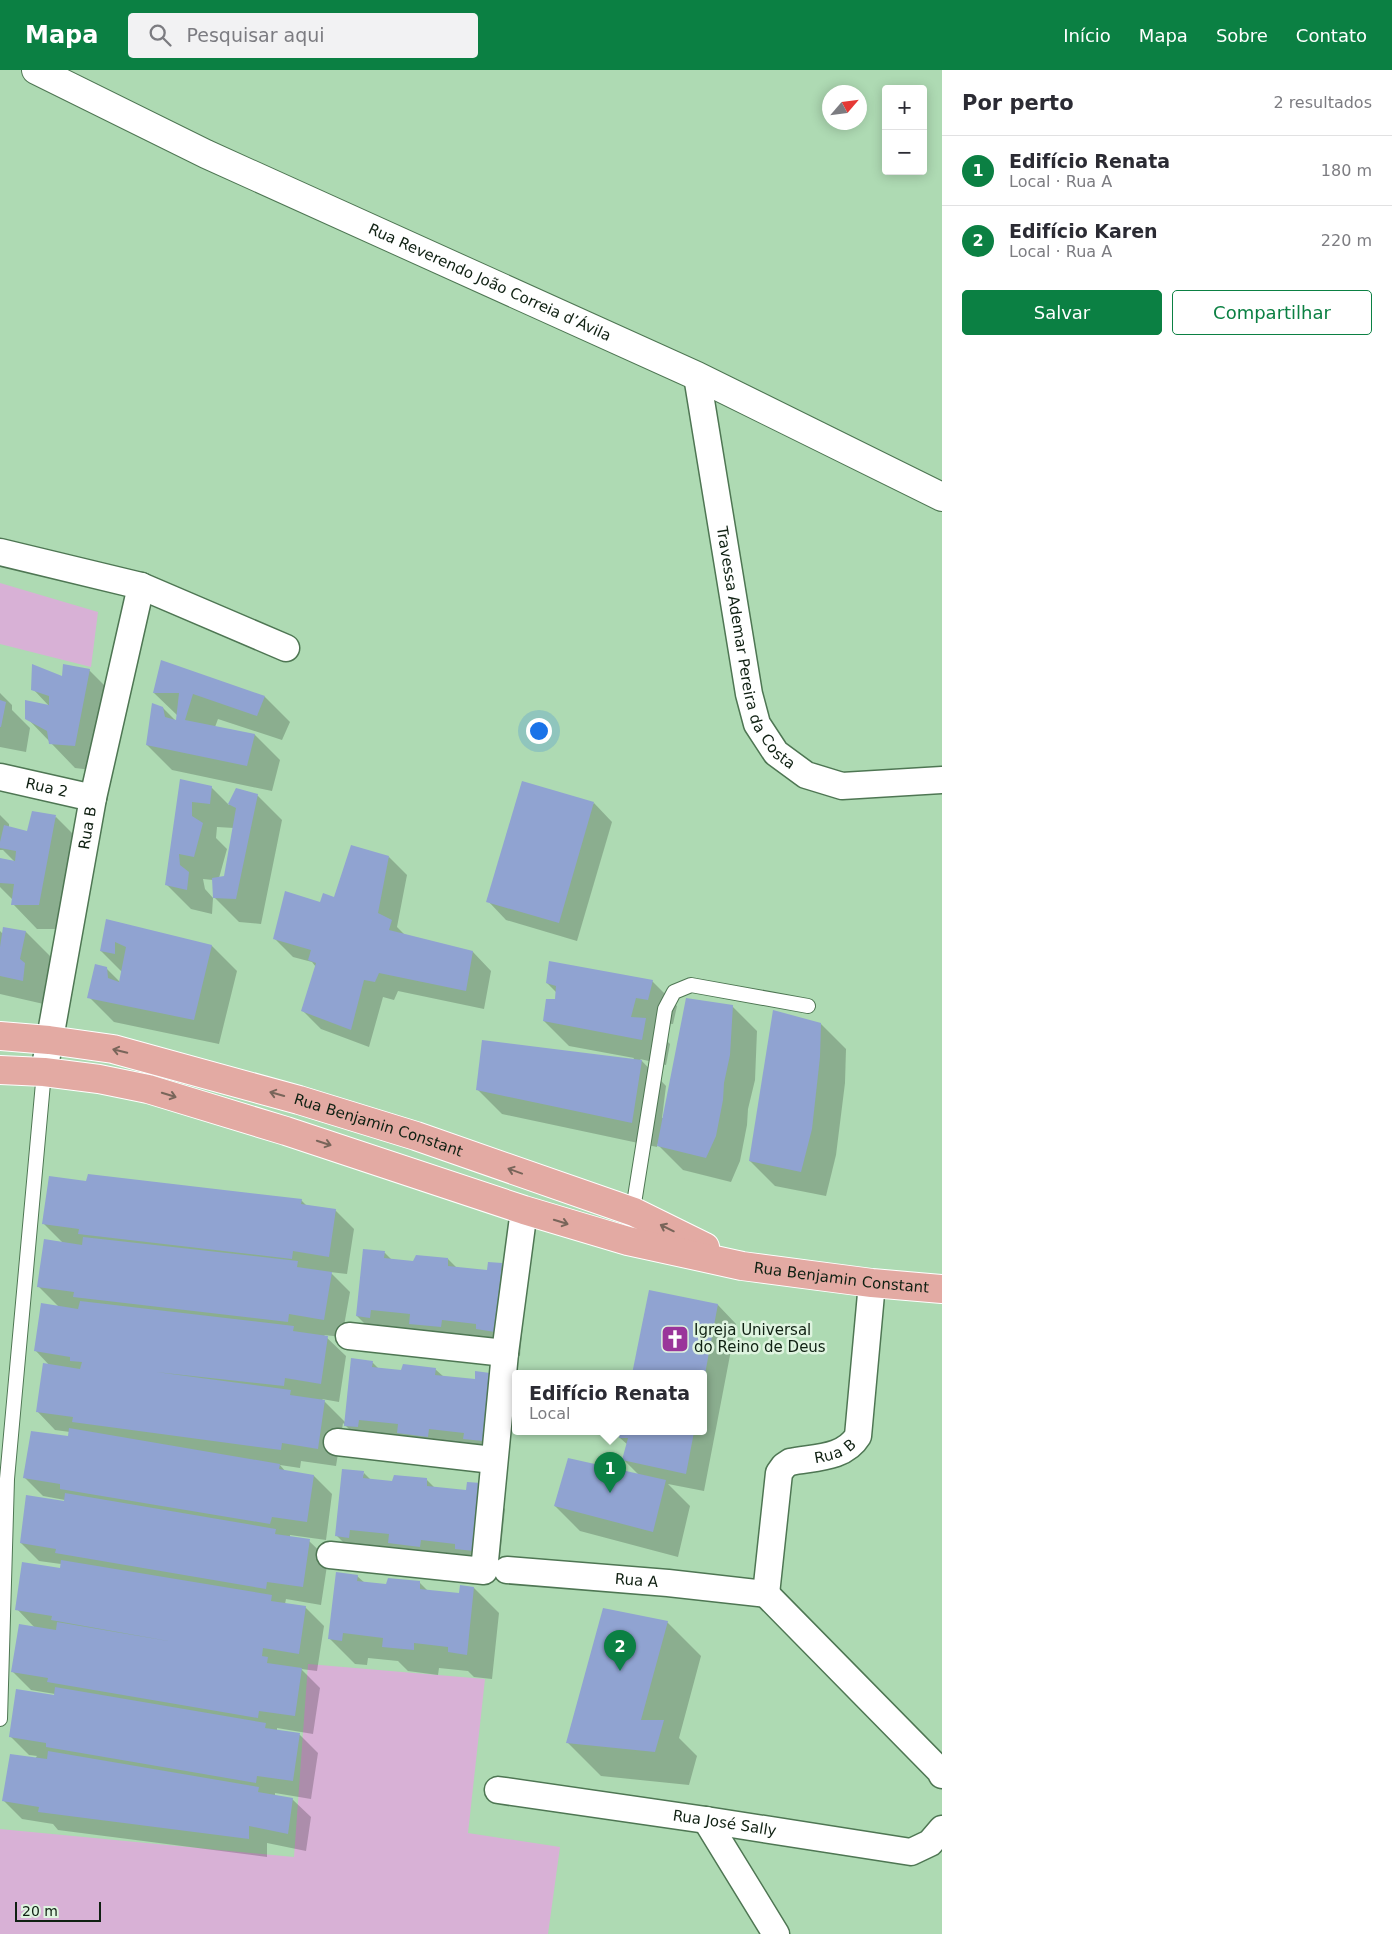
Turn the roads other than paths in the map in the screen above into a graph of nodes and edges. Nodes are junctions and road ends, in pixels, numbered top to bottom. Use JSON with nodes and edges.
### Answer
{"nodes":[{"id":1,"x":36,"y":70,"type":"edge"},
{"id":2,"x":697,"y":376,"type":"junction"},
{"id":3,"x":941,"y":493,"type":"edge"},
{"id":4,"x":0,"y":552,"type":"edge"},
{"id":5,"x":141,"y":586,"type":"junction"},
{"id":6,"x":286,"y":648,"type":"dead end"},
{"id":7,"x":0,"y":777,"type":"edge"},
{"id":8,"x":942,"y":780,"type":"edge"},
{"id":9,"x":93,"y":798,"type":"junction"},
{"id":10,"x":808,"y":1006,"type":"dead end"},
{"id":11,"x":0,"y":1036,"type":"edge"},
{"id":12,"x":49,"y":1040,"type":"junction"},
{"id":13,"x":0,"y":1070,"type":"edge"},
{"id":14,"x":44,"y":1072,"type":"junction"},
{"id":15,"x":524,"y":1210,"type":"junction"},
{"id":16,"x":634,"y":1212,"type":"junction"},
{"id":17,"x":628,"y":1241,"type":"junction"},
{"id":18,"x":742,"y":1266,"type":"junction"},
{"id":19,"x":872,"y":1283,"type":"junction"},
{"id":20,"x":942,"y":1289,"type":"edge"},
{"id":21,"x":349,"y":1336,"type":"dead end"},
{"id":22,"x":505,"y":1353,"type":"junction"},
{"id":23,"x":337,"y":1442,"type":"dead end"},
{"id":24,"x":493,"y":1460,"type":"junction"},
{"id":25,"x":330,"y":1555,"type":"dead end"},
{"id":26,"x":507,"y":1570,"type":"dead end"},
{"id":27,"x":766,"y":1594,"type":"junction"},
{"id":28,"x":0,"y":1719,"type":"edge"},
{"id":29,"x":942,"y":1775,"type":"edge"},
{"id":30,"x":498,"y":1790,"type":"dead end"},
{"id":31,"x":706,"y":1820,"type":"junction"},
{"id":32,"x":942,"y":1829,"type":"edge"},
{"id":33,"x":776,"y":1934,"type":"edge"}],
"edges":[{"from":1,"to":2,"type":"street","name":"Rua Reverendo João Correia d’Ávila"},
{"from":2,"to":3,"type":"street","name":"Rua Reverendo João Correia d’Ávila"},
{"from":2,"to":8,"type":"street","name":"Travessa Ademar Pereira da Costa"},
{"from":4,"to":5,"type":"street"},
{"from":5,"to":6,"type":"street"},
{"from":5,"to":9,"type":"street","name":"Rua B"},
{"from":7,"to":9,"type":"street","name":"Rua 2"},
{"from":9,"to":12,"type":"street","name":"Rua B"},
{"from":10,"to":16,"type":"lane"},
{"from":11,"to":12,"type":"main road","name":"Rua Benjamin Constant"},
{"from":12,"to":14,"type":"street","name":"Rua B"},
{"from":16,"to":12,"type":"main road","name":"Rua Benjamin Constant","one_way":true},
{"from":13,"to":14,"type":"main road","name":"Rua Benjamin Constant"},
{"from":14,"to":15,"type":"main road","name":"Rua Benjamin Constant","one_way":true},
{"from":14,"to":28,"type":"lane"},
{"from":15,"to":17,"type":"main road","name":"Rua Benjamin Constant","one_way":true},
{"from":15,"to":22,"type":"street"},
{"from":16,"to":17,"type":"lane"},
{"from":18,"to":16,"type":"main road","name":"Rua Benjamin Constant","one_way":true},
{"from":17,"to":18,"type":"main road","name":"Rua Benjamin Constant"},
{"from":18,"to":19,"type":"main road","name":"Rua Benjamin Constant"},
{"from":19,"to":20,"type":"main road","name":"Rua Benjamin Constant"},
{"from":19,"to":27,"type":"street","name":"Rua B"},
{"from":21,"to":22,"type":"street"},
{"from":22,"to":24,"type":"street"},
{"from":23,"to":24,"type":"street"},
{"from":24,"to":25,"type":"street"},
{"from":26,"to":27,"type":"street","name":"Rua A"},
{"from":27,"to":29,"type":"street"},
{"from":30,"to":31,"type":"street","name":"Rua José Sally"},
{"from":31,"to":32,"type":"street","name":"Rua José Sally"},
{"from":31,"to":33,"type":"street"}]}
